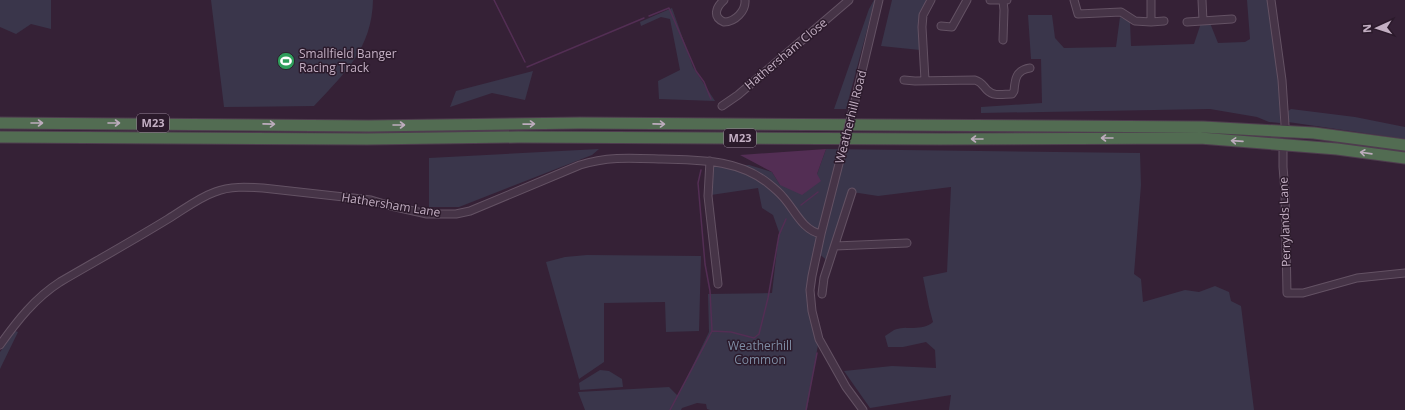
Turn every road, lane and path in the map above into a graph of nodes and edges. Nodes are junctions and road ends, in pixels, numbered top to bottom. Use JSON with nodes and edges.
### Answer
{"nodes":[{"id":1,"x":724,"y":0,"type":"edge"},
{"id":2,"x":745,"y":0,"type":"edge"},
{"id":3,"x":849,"y":0,"type":"edge"},
{"id":4,"x":879,"y":0,"type":"edge"},
{"id":5,"x":931,"y":0,"type":"edge"},
{"id":6,"x":967,"y":0,"type":"edge"},
{"id":7,"x":990,"y":0,"type":"edge"},
{"id":8,"x":1005,"y":0,"type":"edge"},
{"id":9,"x":1074,"y":0,"type":"edge"},
{"id":10,"x":1151,"y":0,"type":"edge"},
{"id":11,"x":1202,"y":0,"type":"edge"},
{"id":12,"x":1271,"y":0,"type":"edge"},
{"id":13,"x":1232,"y":19,"type":"dead end"},
{"id":14,"x":1164,"y":21,"type":"dead end"},
{"id":15,"x":1203,"y":21,"type":"junction"},
{"id":16,"x":1151,"y":22,"type":"junction"},
{"id":17,"x":1187,"y":22,"type":"dead end"},
{"id":18,"x":940,"y":26,"type":"dead end"},
{"id":19,"x":1003,"y":40,"type":"dead end"},
{"id":20,"x":1030,"y":68,"type":"dead end"},
{"id":21,"x":904,"y":80,"type":"dead end"},
{"id":22,"x":925,"y":80,"type":"junction"},
{"id":23,"x":722,"y":106,"type":"dead end"},
{"id":24,"x":0,"y":123,"type":"edge"},
{"id":25,"x":1285,"y":125,"type":"dead end"},
{"id":26,"x":0,"y":137,"type":"edge"},
{"id":27,"x":1405,"y":145,"type":"edge"},
{"id":28,"x":1283,"y":151,"type":"dead end"},
{"id":29,"x":1405,"y":158,"type":"edge"},
{"id":30,"x":710,"y":161,"type":"junction"},
{"id":31,"x":852,"y":192,"type":"dead end"},
{"id":32,"x":821,"y":234,"type":"junction"},
{"id":33,"x":907,"y":242,"type":"dead end"},
{"id":34,"x":835,"y":246,"type":"junction"},
{"id":35,"x":1404,"y":274,"type":"edge"},
{"id":36,"x":812,"y":276,"type":"junction"},
{"id":37,"x":824,"y":278,"type":"junction"},
{"id":38,"x":718,"y":284,"type":"dead end"},
{"id":39,"x":822,"y":294,"type":"dead end"},
{"id":40,"x":0,"y":345,"type":"edge"},
{"id":41,"x":863,"y":410,"type":"edge"}],
"edges":[{"from":1,"to":2,"type":"street"},
{"from":3,"to":23,"type":"street","name":"Hathersham Close"},
{"from":4,"to":32,"type":"street","name":"Weatherhill Road","bridge":true},
{"from":5,"to":22,"type":"street"},
{"from":6,"to":18,"type":"street"},
{"from":7,"to":8,"type":"street"},
{"from":8,"to":19,"type":"street"},
{"from":9,"to":16,"type":"street"},
{"from":10,"to":16,"type":"street"},
{"from":11,"to":15,"type":"street"},
{"from":12,"to":25,"type":"street"},
{"from":13,"to":15,"type":"street"},
{"from":14,"to":16,"type":"street"},
{"from":15,"to":17,"type":"street"},
{"from":20,"to":22,"type":"street"},
{"from":21,"to":22,"type":"street"},
{"from":24,"to":27,"type":"highway","number":"M23","one_way":true},
{"from":29,"to":26,"type":"highway","number":"M23","one_way":true},
{"from":28,"to":35,"type":"street","name":"Perrylands Lane"},
{"from":30,"to":32,"type":"street","name":"Hathersham Lane"},
{"from":30,"to":38,"type":"street"},
{"from":30,"to":40,"type":"street","name":"Hathersham Lane"},
{"from":31,"to":34,"type":"street"},
{"from":32,"to":36,"type":"street","name":"Weatherhill Road"},
{"from":33,"to":34,"type":"street"},
{"from":34,"to":37,"type":"street"},
{"from":36,"to":37,"type":"street"},
{"from":36,"to":41,"type":"street","name":"Weatherhill Road"},
{"from":37,"to":39,"type":"street"}]}
